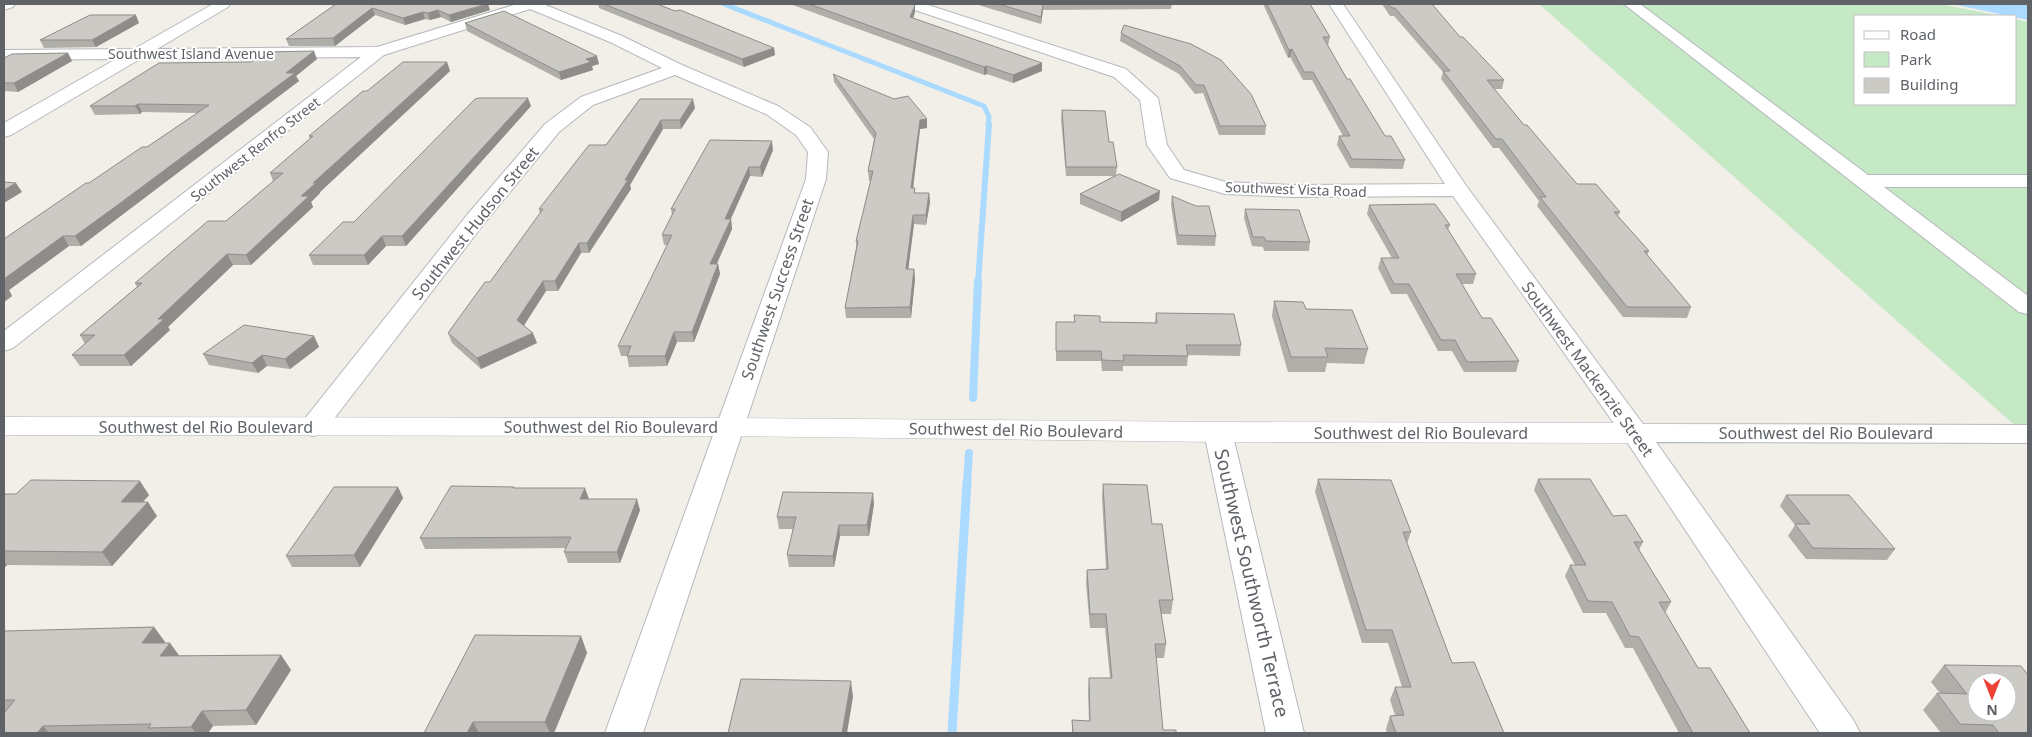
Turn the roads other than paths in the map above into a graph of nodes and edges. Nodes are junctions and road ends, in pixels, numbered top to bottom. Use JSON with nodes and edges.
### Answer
{"nodes":[{"id":1,"x":8,"y":4,"type":"edge"},
{"id":2,"x":223,"y":4,"type":"edge"},
{"id":3,"x":531,"y":4,"type":"edge"},
{"id":4,"x":911,"y":4,"type":"edge"},
{"id":5,"x":1336,"y":4,"type":"edge"},
{"id":6,"x":1631,"y":4,"type":"edge"},
{"id":7,"x":4,"y":6,"type":"edge"},
{"id":8,"x":378,"y":52,"type":"junction"},
{"id":9,"x":136,"y":54,"type":"junction"},
{"id":10,"x":4,"y":55,"type":"edge"},
{"id":11,"x":676,"y":69,"type":"junction"},
{"id":12,"x":4,"y":131,"type":"edge"},
{"id":13,"x":1864,"y":181,"type":"junction"},
{"id":14,"x":2028,"y":181,"type":"edge"},
{"id":15,"x":1459,"y":190,"type":"junction"},
{"id":16,"x":2028,"y":307,"type":"edge"},
{"id":17,"x":4,"y":343,"type":"edge"},
{"id":18,"x":4,"y":426,"type":"edge"},
{"id":19,"x":313,"y":427,"type":"junction"},
{"id":20,"x":729,"y":427,"type":"junction"},
{"id":21,"x":1218,"y":432,"type":"junction"},
{"id":22,"x":1635,"y":433,"type":"junction"},
{"id":23,"x":2028,"y":434,"type":"edge"},
{"id":24,"x":624,"y":733,"type":"edge"},
{"id":25,"x":1285,"y":733,"type":"edge"},
{"id":26,"x":1841,"y":733,"type":"edge"}],
"edges":[{"from":1,"to":7,"type":"street"},
{"from":2,"to":9,"type":"street"},
{"from":3,"to":8,"type":"street","name":"Southwest Renfro Street"},
{"from":3,"to":11,"type":"street","name":"Southwest Success Street"},
{"from":4,"to":15,"type":"street","name":"Southwest Vista Road"},
{"from":5,"to":15,"type":"street","name":"Southwest Mackenzie Street"},
{"from":6,"to":13,"type":"street"},
{"from":8,"to":9,"type":"street","name":"Southwest Island Avenue"},
{"from":8,"to":17,"type":"street","name":"Southwest Renfro Street"},
{"from":9,"to":10,"type":"street","name":"Southwest Island Avenue"},
{"from":9,"to":12,"type":"street"},
{"from":11,"to":19,"type":"street","name":"Southwest Hudson Street"},
{"from":11,"to":20,"type":"street","name":"Southwest Success Street"},
{"from":13,"to":14,"type":"street"},
{"from":13,"to":16,"type":"street"},
{"from":15,"to":22,"type":"street","name":"Southwest Mackenzie Street"},
{"from":18,"to":19,"type":"street","name":"Southwest del Rio Boulevard"},
{"from":19,"to":20,"type":"street","name":"Southwest del Rio Boulevard"},
{"from":20,"to":21,"type":"street","name":"Southwest del Rio Boulevard"},
{"from":20,"to":24,"type":"street","name":"Southwest Success Street"},
{"from":21,"to":22,"type":"street","name":"Southwest del Rio Boulevard"},
{"from":21,"to":25,"type":"street","name":"Southwest Southworth Terrace"},
{"from":22,"to":23,"type":"street","name":"Southwest del Rio Boulevard"},
{"from":22,"to":26,"type":"street","name":"Southwest Mackenzie Street"}]}
